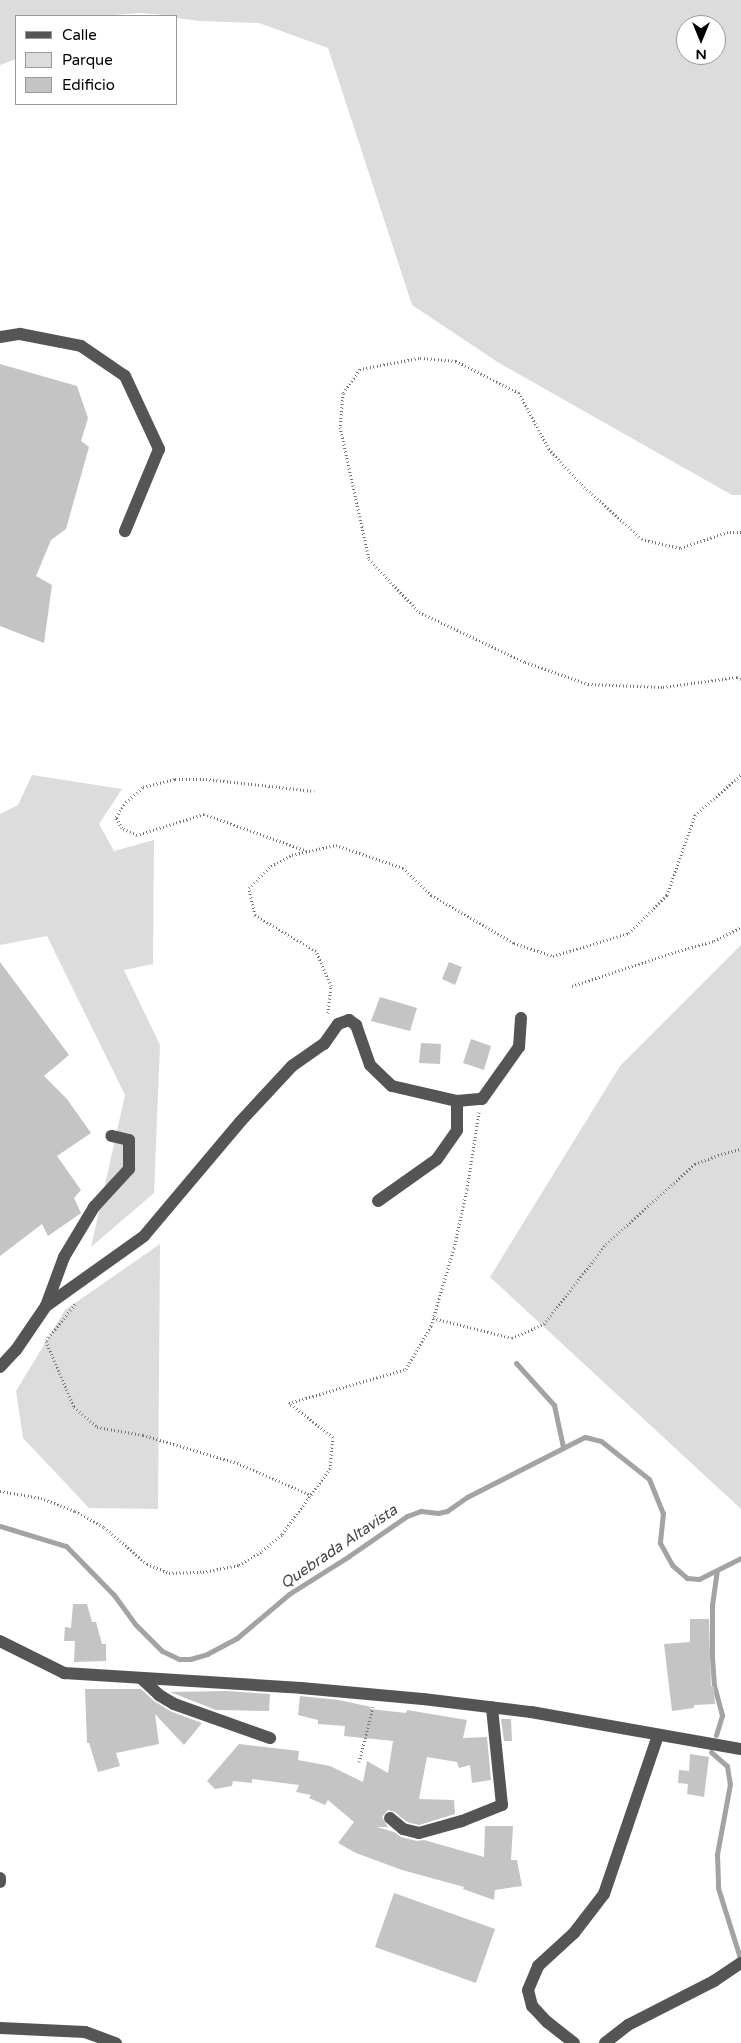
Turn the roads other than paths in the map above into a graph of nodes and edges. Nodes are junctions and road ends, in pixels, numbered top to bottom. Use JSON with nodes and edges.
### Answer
{"nodes":[{"id":1,"x":0,"y":337,"type":"edge"},
{"id":2,"x":125,"y":531,"type":"dead end"},
{"id":3,"x":521,"y":1018,"type":"dead end"},
{"id":4,"x":457,"y":1101,"type":"junction"},
{"id":5,"x":111,"y":1136,"type":"dead end"},
{"id":6,"x":378,"y":1201,"type":"dead end"},
{"id":7,"x":46,"y":1306,"type":"junction"},
{"id":8,"x":0,"y":1367,"type":"edge"},
{"id":9,"x":0,"y":1641,"type":"edge"},
{"id":10,"x":141,"y":1678,"type":"junction"},
{"id":11,"x":492,"y":1708,"type":"junction"},
{"id":12,"x":658,"y":1736,"type":"junction"},
{"id":13,"x":270,"y":1738,"type":"dead end"},
{"id":14,"x":741,"y":1749,"type":"edge"},
{"id":15,"x":390,"y":1818,"type":"dead end"},
{"id":16,"x":0,"y":1878,"type":"edge"},
{"id":17,"x":0,"y":1882,"type":"edge"},
{"id":18,"x":741,"y":1963,"type":"edge"},
{"id":19,"x":0,"y":2028,"type":"edge"},
{"id":20,"x":116,"y":2043,"type":"edge"},
{"id":21,"x":574,"y":2043,"type":"edge"},
{"id":22,"x":604,"y":2043,"type":"edge"}],
"edges":[{"from":1,"to":2,"type":"street"},
{"from":3,"to":4,"type":"street"},
{"from":4,"to":6,"type":"street"},
{"from":4,"to":7,"type":"street"},
{"from":5,"to":7,"type":"street"},
{"from":7,"to":8,"type":"street"},
{"from":9,"to":10,"type":"street"},
{"from":10,"to":11,"type":"street"},
{"from":10,"to":13,"type":"street"},
{"from":11,"to":12,"type":"street"},
{"from":11,"to":15,"type":"street"},
{"from":12,"to":14,"type":"street"},
{"from":12,"to":21,"type":"street"},
{"from":16,"to":17,"type":"street"},
{"from":18,"to":22,"type":"street"},
{"from":19,"to":20,"type":"street"}]}
